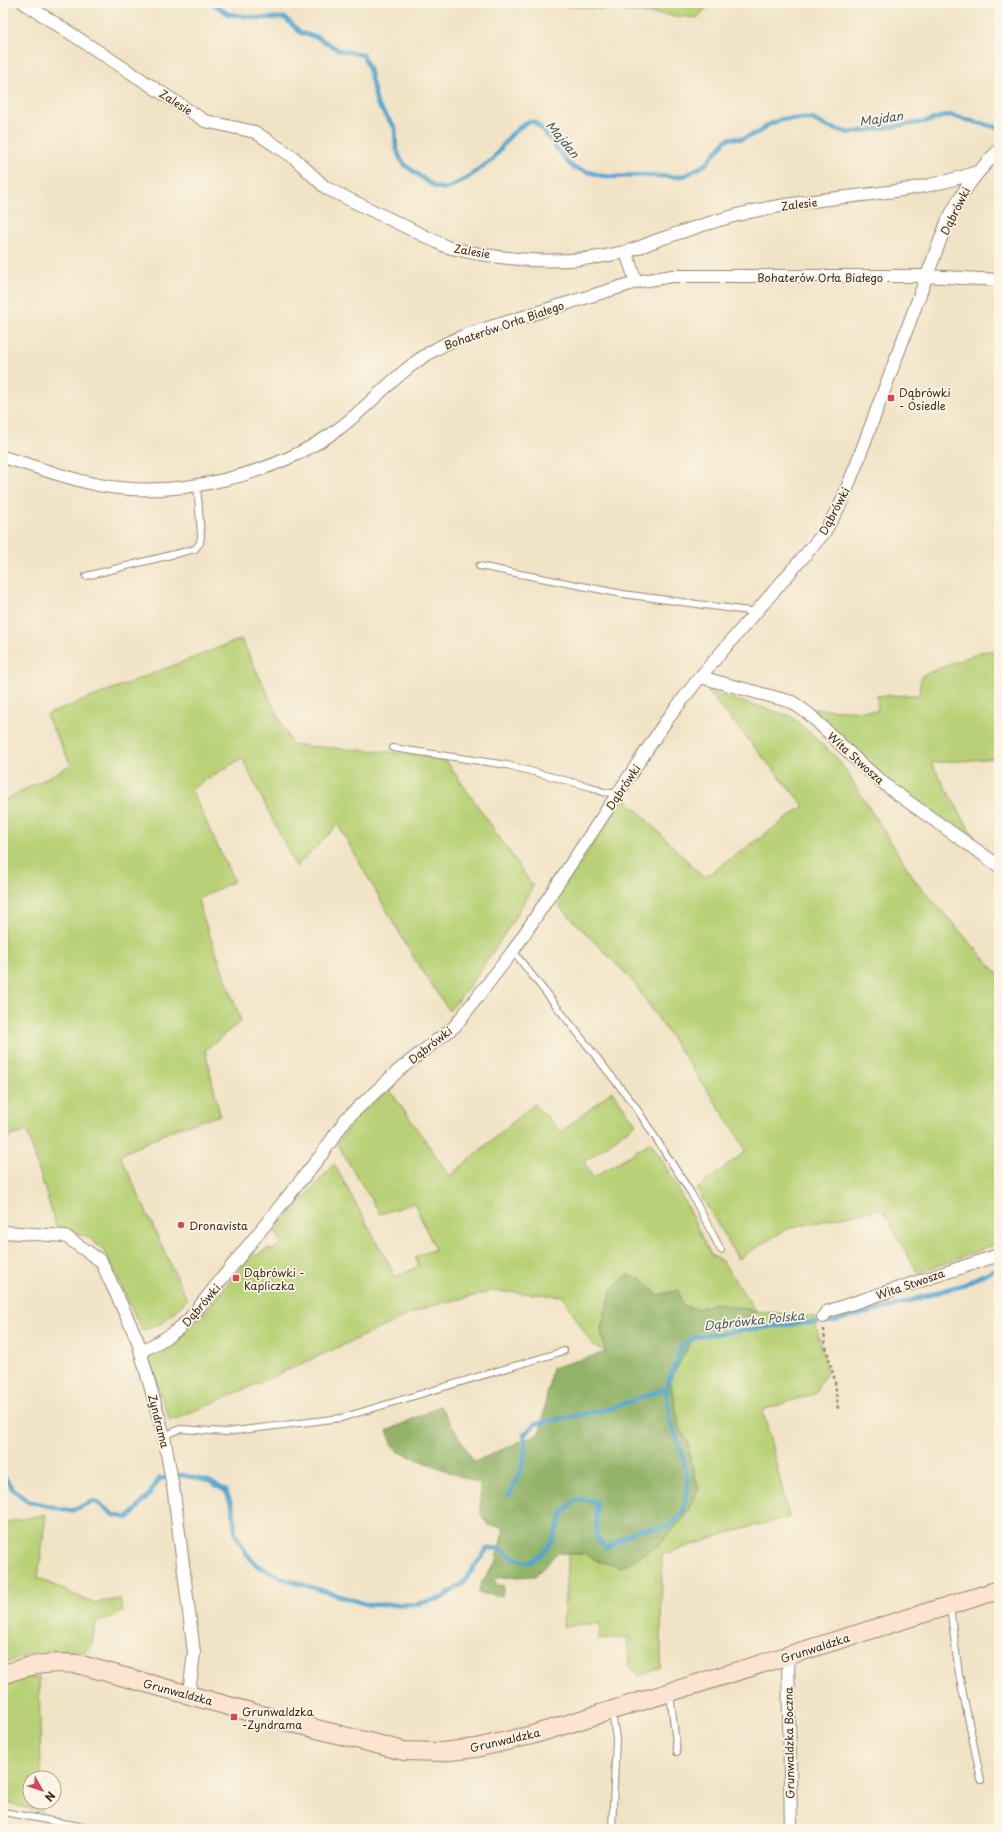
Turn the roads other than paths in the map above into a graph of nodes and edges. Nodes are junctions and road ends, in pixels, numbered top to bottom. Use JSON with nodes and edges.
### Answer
{"nodes":[{"id":1,"x":24,"y":3,"type":"edge"},
{"id":2,"x":999,"y":150,"type":"edge"},
{"id":3,"x":977,"y":172,"type":"junction"},
{"id":4,"x":626,"y":252,"type":"junction"},
{"id":5,"x":926,"y":276,"type":"junction"},
{"id":6,"x":999,"y":280,"type":"edge"},
{"id":7,"x":636,"y":282,"type":"junction"},
{"id":8,"x":3,"y":457,"type":"edge"},
{"id":9,"x":197,"y":485,"type":"junction"},
{"id":10,"x":479,"y":566,"type":"dead end"},
{"id":11,"x":86,"y":576,"type":"dead end"},
{"id":12,"x":756,"y":612,"type":"junction"},
{"id":13,"x":700,"y":677,"type":"junction"},
{"id":14,"x":393,"y":748,"type":"dead end"},
{"id":15,"x":618,"y":794,"type":"junction"},
{"id":16,"x":999,"y":866,"type":"edge"},
{"id":17,"x":513,"y":951,"type":"junction"},
{"id":18,"x":3,"y":1232,"type":"edge"},
{"id":19,"x":721,"y":1250,"type":"dead end"},
{"id":20,"x":999,"y":1255,"type":"edge"},
{"id":21,"x":823,"y":1317,"type":"road end"},
{"id":22,"x":141,"y":1350,"type":"junction"},
{"id":23,"x":564,"y":1351,"type":"dead end"},
{"id":24,"x":164,"y":1436,"type":"junction"},
{"id":25,"x":999,"y":1590,"type":"edge"},
{"id":26,"x":949,"y":1605,"type":"junction"},
{"id":27,"x":788,"y":1657,"type":"junction"},
{"id":28,"x":3,"y":1675,"type":"edge"},
{"id":29,"x":670,"y":1692,"type":"junction"},
{"id":30,"x":189,"y":1694,"type":"junction"},
{"id":31,"x":612,"y":1710,"type":"junction"},
{"id":32,"x":677,"y":1752,"type":"dead end"},
{"id":33,"x":981,"y":1780,"type":"dead end"},
{"id":34,"x":3,"y":1812,"type":"edge"},
{"id":35,"x":96,"y":1829,"type":"edge"},
{"id":36,"x":612,"y":1829,"type":"edge"},
{"id":37,"x":791,"y":1829,"type":"edge"}],
"edges":[{"from":1,"to":4,"type":"street","name":"Zalesie"},
{"from":2,"to":3,"type":"street","name":"Dąbrówki"},
{"from":3,"to":4,"type":"street","name":"Zalesie"},
{"from":3,"to":5,"type":"street","name":"Dąbrówki"},
{"from":4,"to":7,"type":"street"},
{"from":5,"to":6,"type":"street","name":"Bohaterów Orła Białego"},
{"from":5,"to":7,"type":"street","name":"Bohaterów Orła Białego"},
{"from":5,"to":12,"type":"street","name":"Dąbrówki"},
{"from":7,"to":9,"type":"street","name":"Bohaterów Orła Białego"},
{"from":8,"to":9,"type":"street","name":"Bohaterów Orła Białego"},
{"from":9,"to":11,"type":"lane"},
{"from":10,"to":12,"type":"lane"},
{"from":12,"to":13,"type":"street","name":"Dąbrówki"},
{"from":13,"to":15,"type":"street","name":"Dąbrówki"},
{"from":13,"to":16,"type":"street","name":"Wita Stwosza"},
{"from":14,"to":15,"type":"lane"},
{"from":15,"to":17,"type":"street","name":"Dąbrówki"},
{"from":17,"to":19,"type":"lane"},
{"from":17,"to":22,"type":"street","name":"Dąbrówki"},
{"from":18,"to":22,"type":"street","name":"Zyndrama"},
{"from":20,"to":21,"type":"street","name":"Wita Stwosza"},
{"from":22,"to":24,"type":"street","name":"Zyndrama"},
{"from":23,"to":24,"type":"lane"},
{"from":24,"to":30,"type":"street","name":"Zyndrama"},
{"from":25,"to":26,"type":"street","name":"Grunwaldzka"},
{"from":26,"to":27,"type":"street","name":"Grunwaldzka"},
{"from":26,"to":33,"type":"lane"},
{"from":27,"to":29,"type":"street","name":"Grunwaldzka"},
{"from":27,"to":37,"type":"street","name":"Grunwaldzka Boczna"},
{"from":28,"to":30,"type":"street","name":"Grunwaldzka"},
{"from":29,"to":31,"type":"street","name":"Grunwaldzka"},
{"from":29,"to":32,"type":"lane"},
{"from":30,"to":31,"type":"street","name":"Grunwaldzka"},
{"from":31,"to":36,"type":"lane"},
{"from":34,"to":35,"type":"lane"}]}
